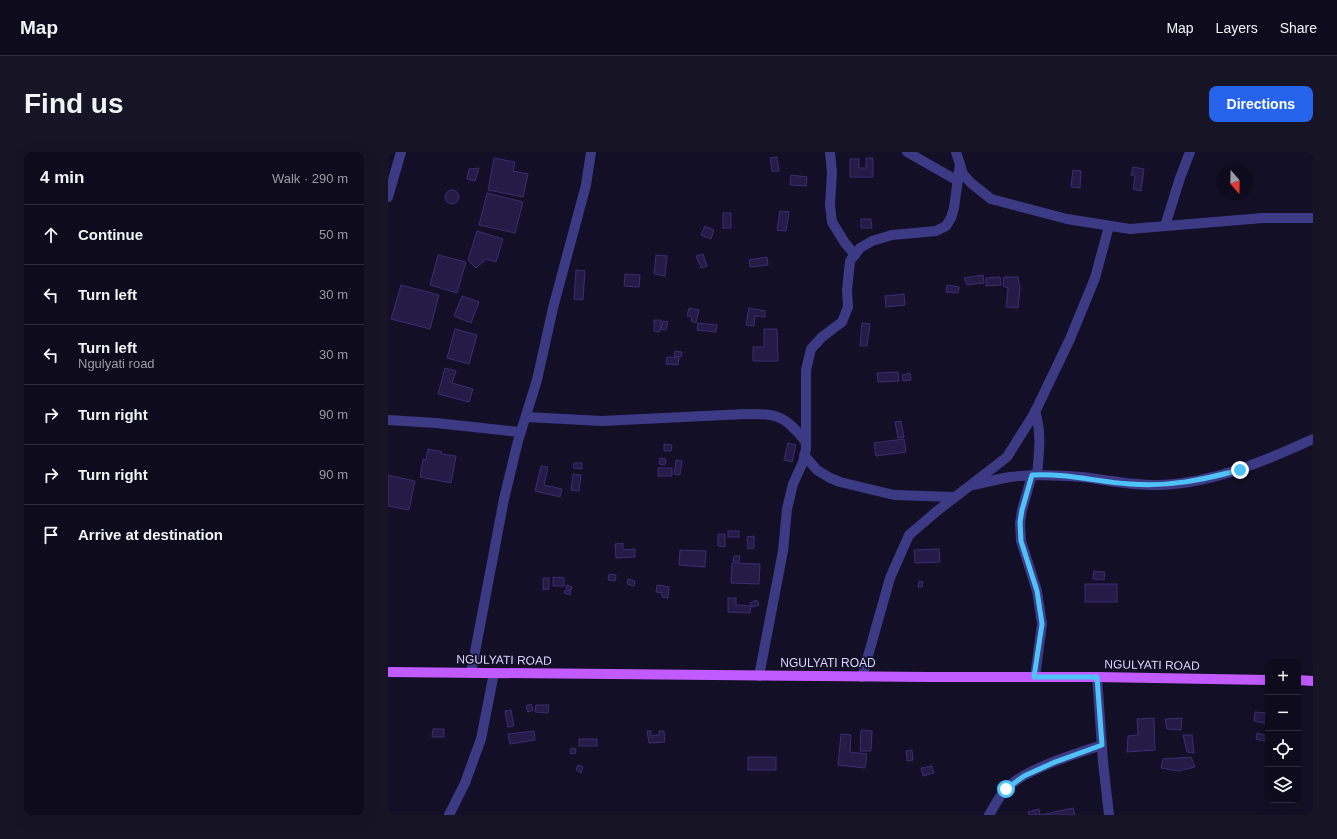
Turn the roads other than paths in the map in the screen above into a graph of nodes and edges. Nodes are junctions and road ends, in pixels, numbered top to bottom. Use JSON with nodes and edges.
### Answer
{"nodes":[{"id":1,"x":401,"y":152,"type":"edge"},
{"id":2,"x":591,"y":152,"type":"edge"},
{"id":3,"x":830,"y":152,"type":"edge"},
{"id":4,"x":907,"y":152,"type":"edge"},
{"id":5,"x":956,"y":152,"type":"edge"},
{"id":6,"x":1190,"y":152,"type":"edge"},
{"id":7,"x":960,"y":164,"type":"junction"},
{"id":8,"x":958,"y":181,"type":"junction"},
{"id":9,"x":388,"y":198,"type":"edge"},
{"id":10,"x":1313,"y":218,"type":"edge"},
{"id":11,"x":1110,"y":226,"type":"junction"},
{"id":12,"x":1165,"y":226,"type":"junction"},
{"id":13,"x":855,"y":255,"type":"junction"},
{"id":14,"x":1035,"y":411,"type":"junction"},
{"id":15,"x":526,"y":417,"type":"junction"},
{"id":16,"x":388,"y":420,"type":"edge"},
{"id":17,"x":520,"y":432,"type":"junction"},
{"id":18,"x":1313,"y":439,"type":"edge"},
{"id":19,"x":806,"y":442,"type":"junction"},
{"id":20,"x":804,"y":455,"type":"junction"},
{"id":21,"x":1035,"y":475,"type":"junction"},
{"id":22,"x":970,"y":486,"type":"junction"},
{"id":23,"x":955,"y":498,"type":"junction"},
{"id":24,"x":388,"y":672,"type":"edge"},
{"id":25,"x":471,"y":673,"type":"junction"},
{"id":26,"x":494,"y":673,"type":"junction"},
{"id":27,"x":759,"y":676,"type":"junction"},
{"id":28,"x":862,"y":677,"type":"junction"},
{"id":29,"x":1034,"y":677,"type":"junction"},
{"id":30,"x":1097,"y":677,"type":"junction"},
{"id":31,"x":1265,"y":680,"type":"edge"},
{"id":32,"x":1301,"y":680,"type":"edge"},
{"id":33,"x":1313,"y":681,"type":"edge"},
{"id":34,"x":1102,"y":745,"type":"junction"},
{"id":35,"x":449,"y":815,"type":"edge"},
{"id":36,"x":989,"y":815,"type":"edge"},
{"id":37,"x":1110,"y":815,"type":"edge"}],
"edges":[{"from":1,"to":9,"type":"street"},
{"from":2,"to":15,"type":"street"},
{"from":3,"to":13,"type":"street"},
{"from":4,"to":8,"type":"street"},
{"from":5,"to":7,"type":"street"},
{"from":6,"to":12,"type":"street"},
{"from":7,"to":8,"type":"street"},
{"from":7,"to":11,"type":"street"},
{"from":8,"to":13,"type":"street"},
{"from":10,"to":12,"type":"street"},
{"from":11,"to":12,"type":"street"},
{"from":11,"to":14,"type":"street"},
{"from":13,"to":19,"type":"street"},
{"from":14,"to":21,"type":"street"},
{"from":14,"to":22,"type":"street"},
{"from":15,"to":17,"type":"street"},
{"from":15,"to":19,"type":"street"},
{"from":16,"to":17,"type":"street"},
{"from":17,"to":25,"type":"street"},
{"from":18,"to":21,"type":"street"},
{"from":19,"to":20,"type":"street"},
{"from":20,"to":23,"type":"street"},
{"from":20,"to":27,"type":"street"},
{"from":21,"to":22,"type":"street"},
{"from":21,"to":29,"type":"street"},
{"from":22,"to":23,"type":"street"},
{"from":23,"to":28,"type":"street"},
{"from":24,"to":25,"type":"main road","name":"NGULYATI ROAD"},
{"from":25,"to":26,"type":"main road","name":"NGULYATI ROAD"},
{"from":26,"to":27,"type":"main road","name":"NGULYATI ROAD"},
{"from":26,"to":35,"type":"street"},
{"from":27,"to":28,"type":"main road","name":"NGULYATI ROAD"},
{"from":28,"to":29,"type":"main road","name":"NGULYATI ROAD"},
{"from":29,"to":30,"type":"main road","name":"NGULYATI ROAD"},
{"from":30,"to":31,"type":"main road","name":"NGULYATI ROAD"},
{"from":30,"to":34,"type":"street"},
{"from":32,"to":33,"type":"main road"},
{"from":34,"to":36,"type":"street"},
{"from":34,"to":37,"type":"street"}]}
